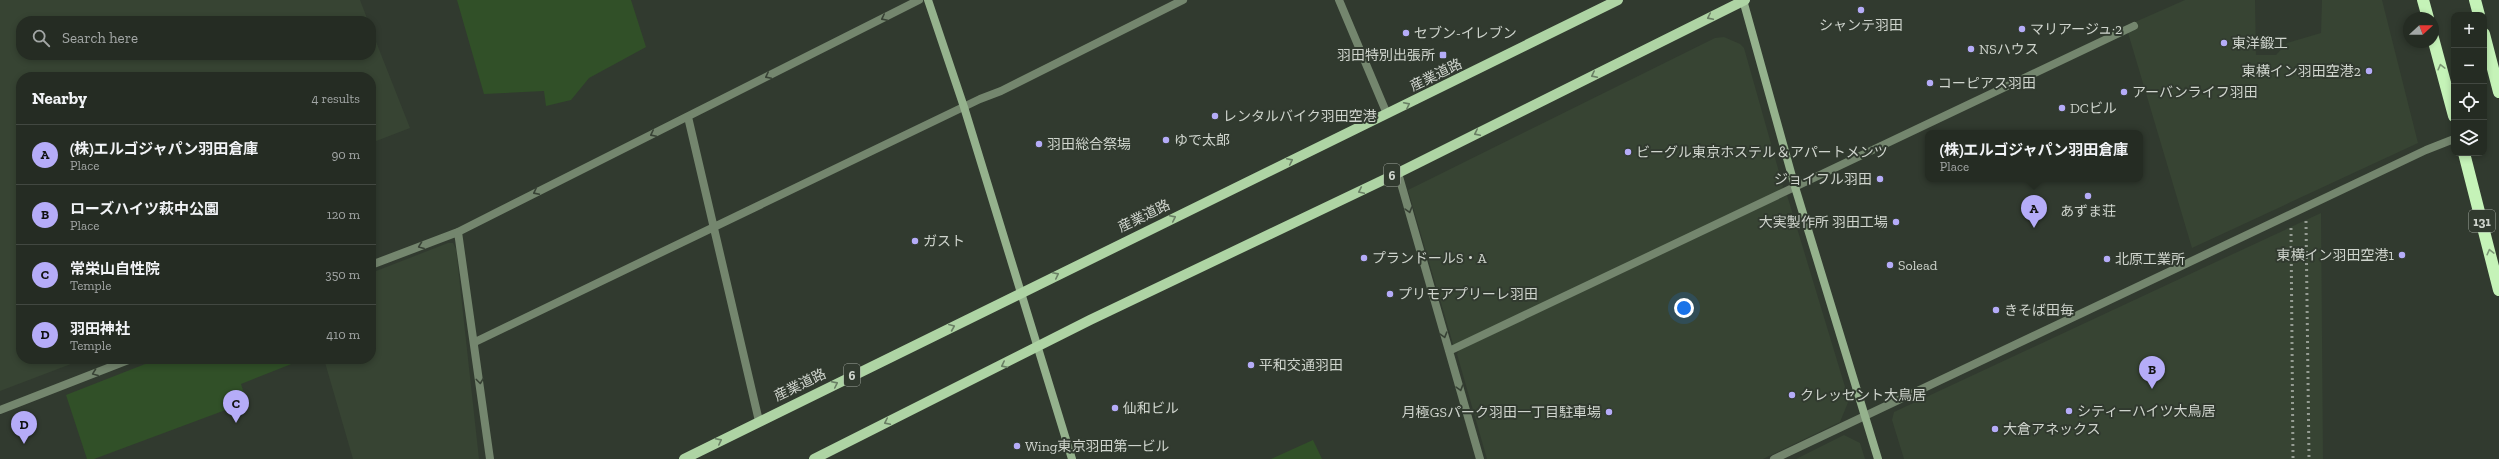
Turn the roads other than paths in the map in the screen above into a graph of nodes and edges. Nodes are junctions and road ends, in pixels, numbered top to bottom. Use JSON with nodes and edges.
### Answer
{"nodes":[{"id":1,"x":919,"y":0,"type":"edge"},
{"id":2,"x":928,"y":0,"type":"edge"},
{"id":3,"x":1183,"y":0,"type":"edge"},
{"id":4,"x":1339,"y":0,"type":"edge"},
{"id":5,"x":1618,"y":0,"type":"edge"},
{"id":6,"x":1744,"y":0,"type":"edge"},
{"id":7,"x":2423,"y":0,"type":"edge"},
{"id":8,"x":2475,"y":0,"type":"edge"},
{"id":9,"x":2426,"y":12,"type":"edge"},
{"id":10,"x":2478,"y":12,"type":"edge"},
{"id":11,"x":2134,"y":26,"type":"dead end"},
{"id":12,"x":2487,"y":46,"type":"edge"},
{"id":13,"x":2436,"y":48,"type":"edge"},
{"id":14,"x":2499,"y":92,"type":"edge"},
{"id":15,"x":2451,"y":105,"type":"edge"},
{"id":16,"x":964,"y":107,"type":"junction"},
{"id":17,"x":1387,"y":114,"type":"junction"},
{"id":18,"x":688,"y":117,"type":"junction"},
{"id":19,"x":2451,"y":140,"type":"edge"},
{"id":20,"x":2465,"y":156,"type":"edge"},
{"id":21,"x":1398,"y":173,"type":"junction"},
{"id":22,"x":1795,"y":187,"type":"junction"},
{"id":23,"x":714,"y":228,"type":"junction"},
{"id":24,"x":458,"y":232,"type":"junction"},
{"id":25,"x":376,"y":264,"type":"edge"},
{"id":26,"x":2499,"y":290,"type":"edge"},
{"id":27,"x":1021,"y":293,"type":"junction"},
{"id":28,"x":475,"y":342,"type":"junction"},
{"id":29,"x":1038,"y":347,"type":"junction"},
{"id":30,"x":1449,"y":351,"type":"junction"},
{"id":31,"x":118,"y":364,"type":"edge"},
{"id":32,"x":0,"y":410,"type":"edge"},
{"id":33,"x":1866,"y":416,"type":"junction"},
{"id":34,"x":760,"y":421,"type":"junction"},
{"id":35,"x":490,"y":459,"type":"edge"},
{"id":36,"x":684,"y":459,"type":"edge"},
{"id":37,"x":814,"y":459,"type":"edge"},
{"id":38,"x":1072,"y":459,"type":"edge"},
{"id":39,"x":1480,"y":459,"type":"edge"},
{"id":40,"x":1774,"y":459,"type":"edge"},
{"id":41,"x":1878,"y":459,"type":"edge"}],
"edges":[{"from":1,"to":18,"type":"street","one_way":true},
{"from":2,"to":16,"type":"street"},
{"from":3,"to":16,"type":"street"},
{"from":4,"to":17,"type":"street"},
{"from":17,"to":5,"type":"main road","name":"産業道路","number":"6","one_way":true},
{"from":6,"to":21,"type":"main road","number":"6","one_way":true},
{"from":6,"to":22,"type":"street"},
{"from":7,"to":9,"type":"highway"},
{"from":8,"to":10,"type":"highway"},
{"from":11,"to":22,"type":"street"},
{"from":12,"to":14,"type":"highway"},
{"from":15,"to":13,"type":"highway","one_way":true},
{"from":16,"to":23,"type":"street"},
{"from":16,"to":27,"type":"street"},
{"from":27,"to":17,"type":"main road","name":"産業道路","number":"6","one_way":true},
{"from":18,"to":23,"type":"street"},
{"from":18,"to":24,"type":"street","one_way":true},
{"from":19,"to":33,"type":"street"},
{"from":26,"to":20,"type":"highway","number":"131","one_way":true},
{"from":21,"to":29,"type":"main road","number":"6","one_way":true},
{"from":21,"to":30,"type":"street","one_way":true},
{"from":22,"to":30,"type":"street"},
{"from":22,"to":33,"type":"street"},
{"from":23,"to":28,"type":"street"},
{"from":23,"to":34,"type":"street"},
{"from":24,"to":25,"type":"street","one_way":true},
{"from":24,"to":28,"type":"street"},
{"from":27,"to":29,"type":"street"},
{"from":34,"to":27,"type":"main road","name":"産業道路","number":"6","one_way":true},
{"from":28,"to":35,"type":"street","one_way":true},
{"from":29,"to":37,"type":"main road","number":"6","one_way":true},
{"from":29,"to":38,"type":"street"},
{"from":30,"to":39,"type":"street","one_way":true},
{"from":31,"to":32,"type":"street","one_way":true},
{"from":33,"to":40,"type":"street"},
{"from":33,"to":41,"type":"street"},
{"from":36,"to":34,"type":"main road","name":"産業道路","number":"6","one_way":true}]}
